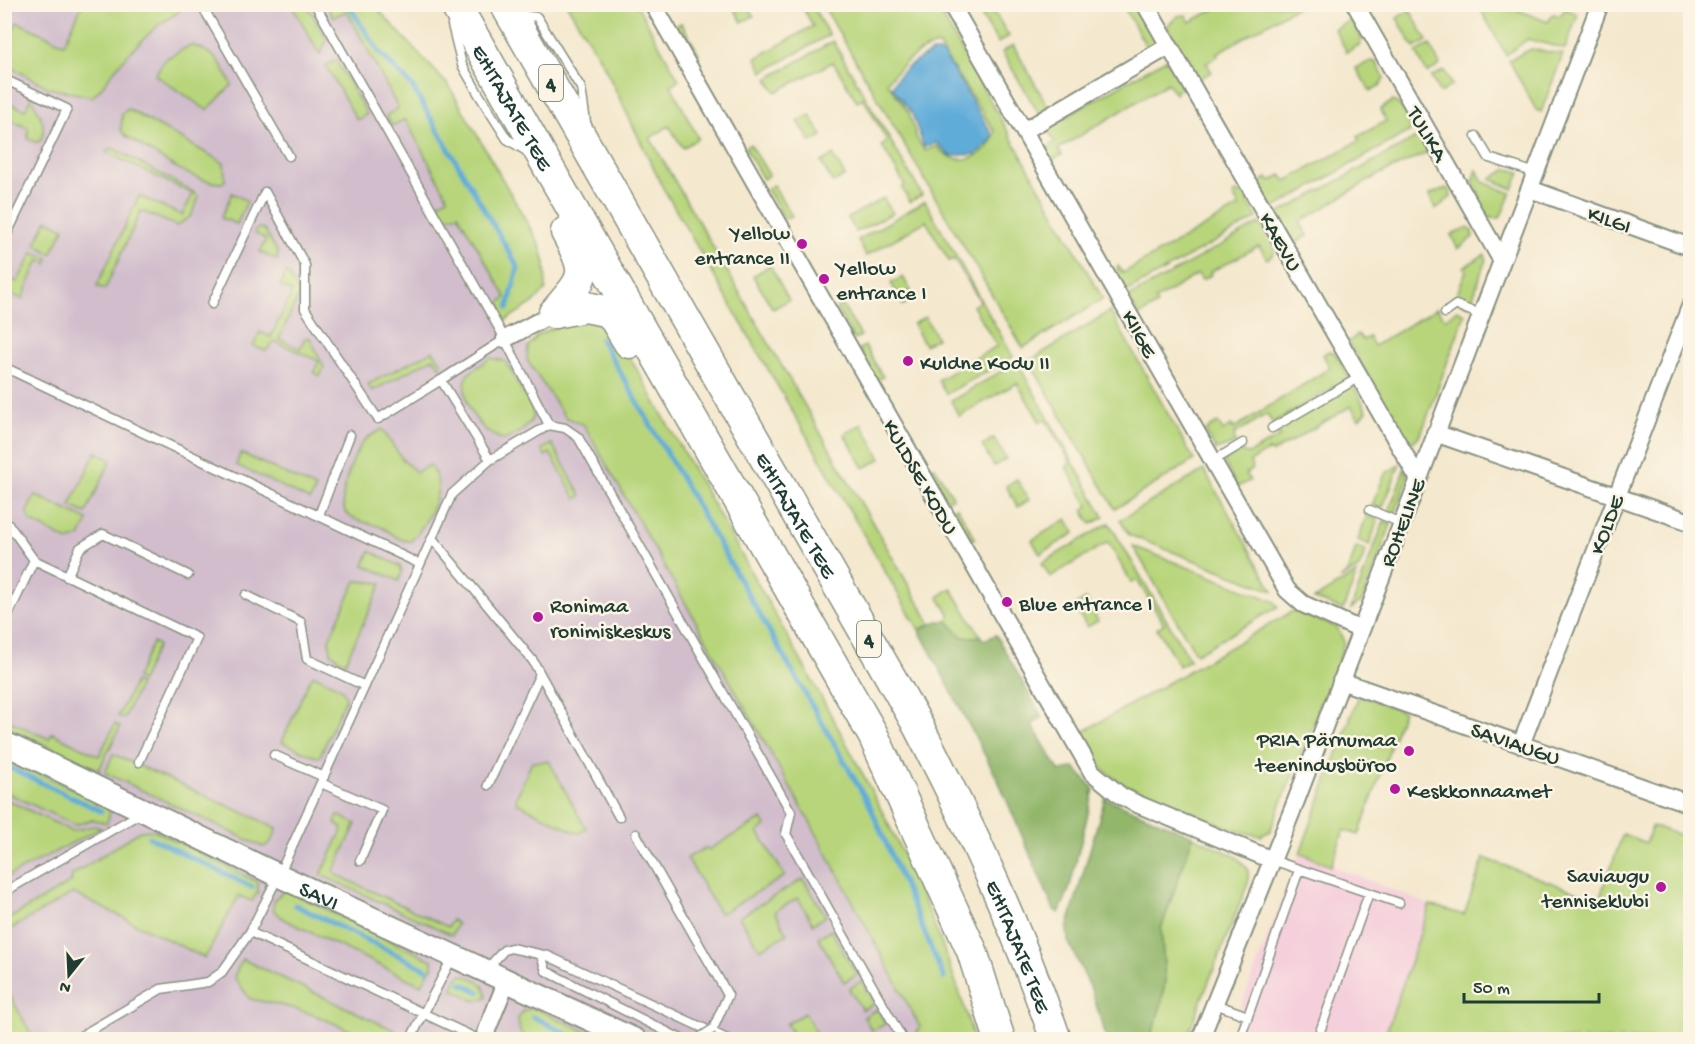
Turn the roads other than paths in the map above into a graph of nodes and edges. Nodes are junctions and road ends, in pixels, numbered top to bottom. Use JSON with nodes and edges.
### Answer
{"nodes":[{"id":1,"x":201,"y":4,"type":"edge"},
{"id":2,"x":315,"y":4,"type":"edge"},
{"id":3,"x":653,"y":4,"type":"edge"},
{"id":4,"x":951,"y":4,"type":"edge"},
{"id":5,"x":1145,"y":4,"type":"edge"},
{"id":6,"x":1355,"y":4,"type":"edge"},
{"id":7,"x":1600,"y":4,"type":"edge"},
{"id":8,"x":508,"y":9,"type":"edge"},
{"id":9,"x":451,"y":11,"type":"edge"},
{"id":10,"x":1169,"y":46,"type":"junction"},
{"id":11,"x":4,"y":79,"type":"edge"},
{"id":12,"x":1023,"y":131,"type":"junction"},
{"id":13,"x":1476,"y":136,"type":"dead end"},
{"id":14,"x":519,"y":146,"type":"junction"},
{"id":15,"x":289,"y":156,"type":"dead end"},
{"id":16,"x":544,"y":161,"type":"junction"},
{"id":17,"x":1536,"y":173,"type":"junction"},
{"id":18,"x":1530,"y":189,"type":"junction"},
{"id":19,"x":4,"y":240,"type":"edge"},
{"id":20,"x":1690,"y":247,"type":"edge"},
{"id":21,"x":1502,"y":261,"type":"junction"},
{"id":22,"x":212,"y":304,"type":"dead end"},
{"id":23,"x":1690,"y":307,"type":"edge"},
{"id":24,"x":1445,"y":312,"type":"dead end"},
{"id":25,"x":554,"y":313,"type":"junction"},
{"id":26,"x":1481,"y":315,"type":"junction"},
{"id":27,"x":505,"y":339,"type":"junction"},
{"id":28,"x":4,"y":367,"type":"edge"},
{"id":29,"x":1360,"y":377,"type":"junction"},
{"id":30,"x":441,"y":380,"type":"junction"},
{"id":31,"x":690,"y":414,"type":"junction"},
{"id":32,"x":549,"y":425,"type":"junction"},
{"id":33,"x":1272,"y":428,"type":"dead end"},
{"id":34,"x":1435,"y":434,"type":"junction"},
{"id":35,"x":350,"y":435,"type":"dead end"},
{"id":36,"x":1243,"y":443,"type":"dead end"},
{"id":37,"x":490,"y":460,"type":"junction"},
{"id":38,"x":1213,"y":461,"type":"junction"},
{"id":39,"x":1418,"y":478,"type":"junction"},
{"id":40,"x":1615,"y":497,"type":"junction"},
{"id":41,"x":1370,"y":510,"type":"dead end"},
{"id":42,"x":319,"y":515,"type":"junction"},
{"id":43,"x":4,"y":522,"type":"edge"},
{"id":44,"x":1690,"y":522,"type":"edge"},
{"id":45,"x":1401,"y":523,"type":"junction"},
{"id":46,"x":432,"y":538,"type":"junction"},
{"id":47,"x":34,"y":560,"type":"junction"},
{"id":48,"x":420,"y":564,"type":"junction"},
{"id":49,"x":188,"y":575,"type":"dead end"},
{"id":50,"x":67,"y":577,"type":"junction"},
{"id":51,"x":246,"y":595,"type":"dead end"},
{"id":52,"x":4,"y":624,"type":"edge"},
{"id":53,"x":1361,"y":630,"type":"junction"},
{"id":54,"x":540,"y":674,"type":"junction"},
{"id":55,"x":1341,"y":681,"type":"junction"},
{"id":56,"x":364,"y":687,"type":"junction"},
{"id":57,"x":1522,"y":742,"type":"junction"},
{"id":58,"x":4,"y":743,"type":"edge"},
{"id":59,"x":274,"y":755,"type":"dead end"},
{"id":60,"x":139,"y":762,"type":"dead end"},
{"id":61,"x":322,"y":780,"type":"junction"},
{"id":62,"x":488,"y":785,"type":"dead end"},
{"id":63,"x":1690,"y":804,"type":"edge"},
{"id":64,"x":146,"y":810,"type":"junction"},
{"id":65,"x":619,"y":817,"type":"dead end"},
{"id":66,"x":636,"y":834,"type":"dead end"},
{"id":67,"x":1272,"y":860,"type":"junction"},
{"id":68,"x":360,"y":861,"type":"dead end"},
{"id":69,"x":1299,"y":870,"type":"junction"},
{"id":70,"x":279,"y":875,"type":"junction"},
{"id":71,"x":4,"y":892,"type":"edge"},
{"id":72,"x":1369,"y":893,"type":"junction"},
{"id":73,"x":1399,"y":903,"type":"dead end"},
{"id":74,"x":250,"y":932,"type":"junction"},
{"id":75,"x":972,"y":951,"type":"junction"},
{"id":76,"x":541,"y":954,"type":"junction"},
{"id":77,"x":453,"y":955,"type":"junction"},
{"id":78,"x":486,"y":970,"type":"junction"},
{"id":79,"x":507,"y":980,"type":"junction"},
{"id":80,"x":1215,"y":1004,"type":"junction"},
{"id":81,"x":423,"y":1012,"type":"junction"},
{"id":82,"x":1248,"y":1016,"type":"junction"},
{"id":83,"x":74,"y":1040,"type":"edge"},
{"id":84,"x":410,"y":1040,"type":"edge"},
{"id":85,"x":482,"y":1040,"type":"edge"},
{"id":86,"x":635,"y":1040,"type":"edge"},
{"id":87,"x":683,"y":1040,"type":"edge"},
{"id":88,"x":696,"y":1040,"type":"edge"},
{"id":89,"x":729,"y":1040,"type":"edge"},
{"id":90,"x":903,"y":1040,"type":"edge"},
{"id":91,"x":983,"y":1040,"type":"edge"},
{"id":92,"x":1000,"y":1040,"type":"edge"},
{"id":93,"x":1056,"y":1040,"type":"edge"},
{"id":94,"x":1200,"y":1040,"type":"edge"},
{"id":95,"x":1244,"y":1040,"type":"edge"},
{"id":96,"x":1317,"y":1040,"type":"edge"}],
"edges":[{"from":1,"to":15,"type":"lane"},
{"from":2,"to":27,"type":"lane"},
{"from":3,"to":67,"type":"street","name":"KULDSE KODU"},
{"from":4,"to":12,"type":"street","name":"KIIGE"},
{"from":5,"to":10,"type":"street","name":"KAEVU"},
{"from":6,"to":21,"type":"street","name":"TULIKA"},
{"from":7,"to":17,"type":"street","name":"ROHELINE"},
{"from":8,"to":93,"type":"highway","name":"EHITAJATE TEE","number":"4"},
{"from":9,"to":14,"type":"highway"},
{"from":9,"to":16,"type":"highway","name":"EHITAJATE TEE","number":"4"},
{"from":10,"to":12,"type":"street"},
{"from":10,"to":29,"type":"street","name":"KAEVU"},
{"from":11,"to":19,"type":"lane"},
{"from":12,"to":38,"type":"street","name":"KIIGE"},
{"from":13,"to":17,"type":"lane"},
{"from":14,"to":16,"type":"lane"},
{"from":14,"to":25,"type":"highway"},
{"from":16,"to":31,"type":"highway","name":"EHITAJATE TEE","number":"4"},
{"from":17,"to":18,"type":"street","name":"ROHELINE"},
{"from":18,"to":20,"type":"street","name":"KILGI"},
{"from":18,"to":21,"type":"street","name":"ROHELINE"},
{"from":21,"to":26,"type":"street","name":"ROHELINE"},
{"from":22,"to":30,"type":"lane"},
{"from":23,"to":40,"type":"street","name":"KOLDE"},
{"from":24,"to":26,"type":"lane"},
{"from":25,"to":27,"type":"street"},
{"from":25,"to":31,"type":"highway"},
{"from":26,"to":34,"type":"street","name":"ROHELINE"},
{"from":27,"to":30,"type":"lane"},
{"from":27,"to":32,"type":"lane"},
{"from":28,"to":42,"type":"lane"},
{"from":29,"to":33,"type":"lane"},
{"from":29,"to":39,"type":"street","name":"KAEVU"},
{"from":30,"to":37,"type":"lane"},
{"from":31,"to":75,"type":"highway","name":"EHITAJATE TEE","number":"4"},
{"from":32,"to":37,"type":"lane"},
{"from":32,"to":90,"type":"lane"},
{"from":34,"to":39,"type":"street","name":"ROHELINE"},
{"from":34,"to":40,"type":"street"},
{"from":35,"to":42,"type":"lane"},
{"from":36,"to":38,"type":"lane"},
{"from":37,"to":46,"type":"lane"},
{"from":38,"to":53,"type":"street","name":"KIIGE"},
{"from":39,"to":45,"type":"street","name":"ROHELINE"},
{"from":40,"to":44,"type":"street"},
{"from":40,"to":57,"type":"street","name":"KOLDE"},
{"from":41,"to":45,"type":"lane"},
{"from":42,"to":48,"type":"lane"},
{"from":43,"to":47,"type":"lane"},
{"from":45,"to":53,"type":"street","name":"ROHELINE"},
{"from":46,"to":48,"type":"lane"},
{"from":46,"to":54,"type":"lane"},
{"from":47,"to":50,"type":"lane"},
{"from":47,"to":52,"type":"lane"},
{"from":48,"to":56,"type":"lane"},
{"from":49,"to":50,"type":"lane"},
{"from":50,"to":60,"type":"lane"},
{"from":51,"to":56,"type":"lane"},
{"from":53,"to":55,"type":"street","name":"ROHELINE"},
{"from":54,"to":62,"type":"lane"},
{"from":54,"to":65,"type":"lane"},
{"from":55,"to":57,"type":"street","name":"SAVIAUGU"},
{"from":55,"to":67,"type":"street","name":"ROHELINE"},
{"from":56,"to":61,"type":"lane"},
{"from":57,"to":63,"type":"street","name":"SAVIAUGU"},
{"from":58,"to":64,"type":"street","name":"SAVI"},
{"from":59,"to":61,"type":"lane"},
{"from":61,"to":68,"type":"lane"},
{"from":61,"to":70,"type":"lane"},
{"from":64,"to":70,"type":"street","name":"SAVI"},
{"from":64,"to":71,"type":"lane"},
{"from":66,"to":88,"type":"lane","bridge":true},
{"from":67,"to":69,"type":"lane"},
{"from":67,"to":80,"type":"street","name":"ROHELINE"},
{"from":69,"to":72,"type":"lane"},
{"from":69,"to":82,"type":"lane"},
{"from":70,"to":74,"type":"lane"},
{"from":70,"to":77,"type":"street","name":"SAVI"},
{"from":72,"to":73,"type":"lane"},
{"from":72,"to":96,"type":"lane"},
{"from":74,"to":81,"type":"lane"},
{"from":74,"to":83,"type":"lane"},
{"from":75,"to":91,"type":"street"},
{"from":75,"to":92,"type":"highway","name":"EHITAJATE TEE","number":"4"},
{"from":76,"to":78,"type":"lane"},
{"from":76,"to":87,"type":"lane"},
{"from":76,"to":89,"type":"lane"},
{"from":77,"to":78,"type":"street","name":"SAVI"},
{"from":77,"to":81,"type":"lane"},
{"from":78,"to":79,"type":"street","name":"SAVI"},
{"from":79,"to":85,"type":"street"},
{"from":79,"to":86,"type":"street","name":"SAVI"},
{"from":80,"to":82,"type":"lane"},
{"from":80,"to":94,"type":"street","name":"ROHELINE"},
{"from":81,"to":84,"type":"lane"},
{"from":81,"to":85,"type":"lane"},
{"from":82,"to":95,"type":"lane"}]}
